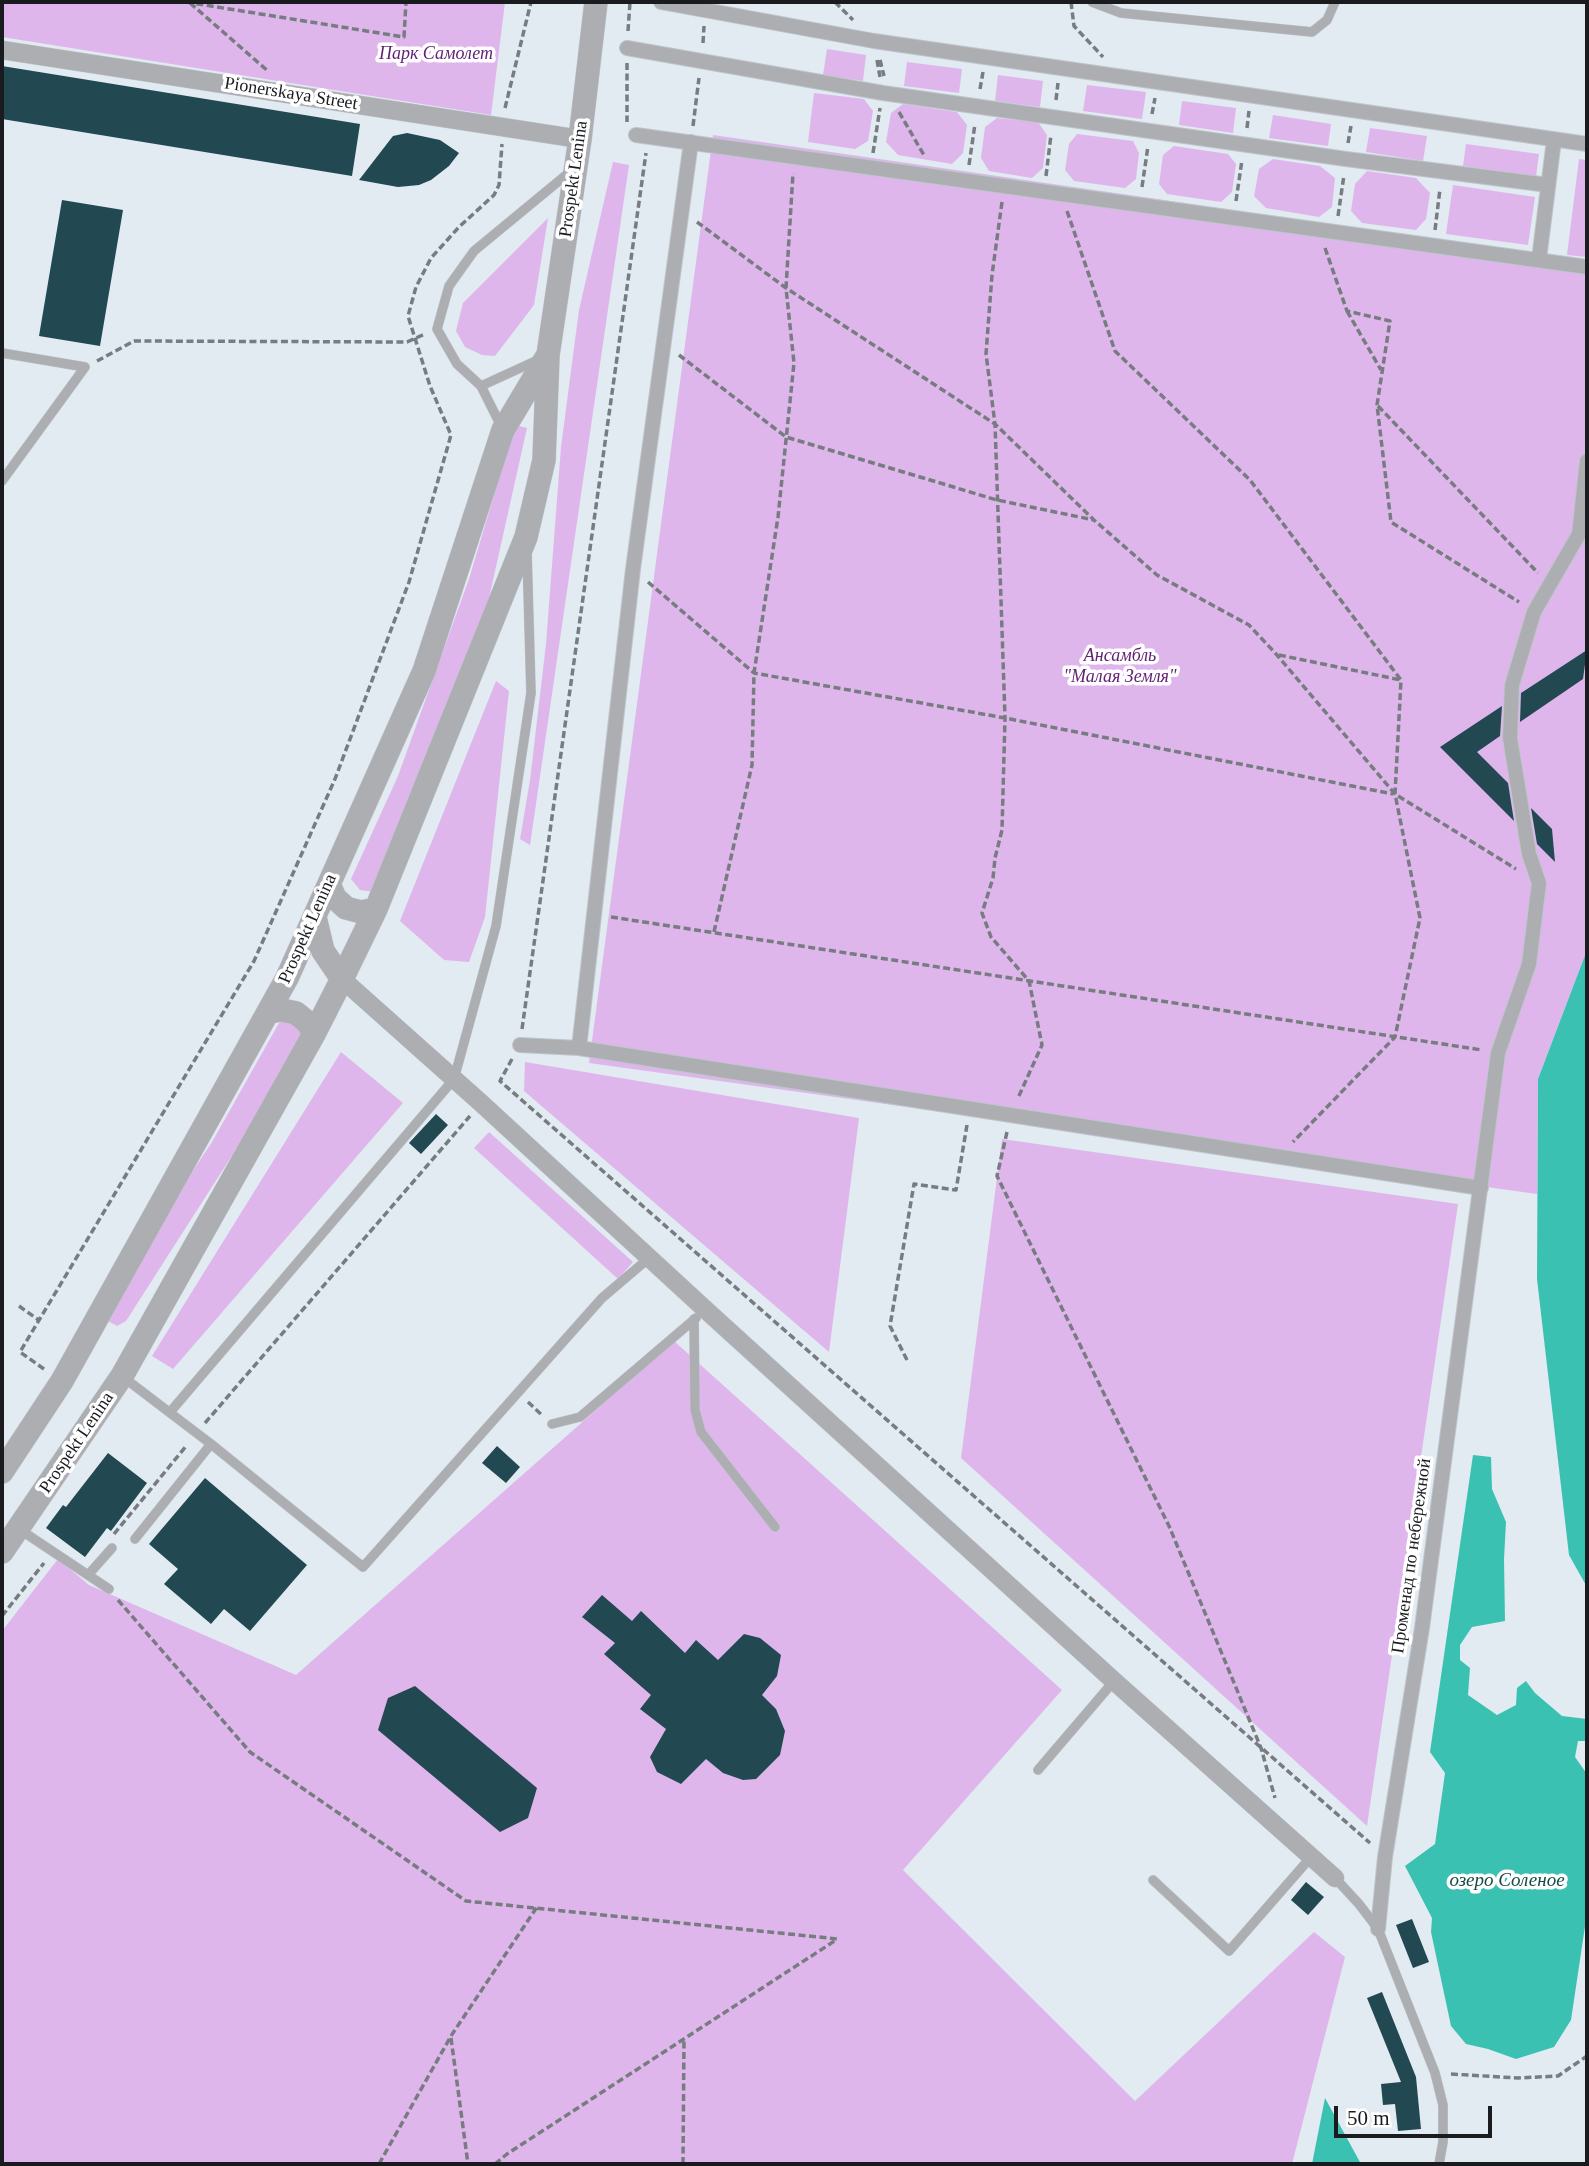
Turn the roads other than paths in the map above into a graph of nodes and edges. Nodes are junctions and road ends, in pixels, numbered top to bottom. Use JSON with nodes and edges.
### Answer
{"nodes":[{"id":1,"x":596,"y":2,"type":"edge"},
{"id":2,"x":661,"y":2,"type":"edge"},
{"id":3,"x":1092,"y":2,"type":"edge"},
{"id":4,"x":1335,"y":2,"type":"edge"},
{"id":5,"x":628,"y":48,"type":"road end"},
{"id":6,"x":2,"y":50,"type":"edge"},
{"id":7,"x":643,"y":136,"type":"road end"},
{"id":8,"x":580,"y":139,"type":"junction"},
{"id":9,"x":1554,"y":140,"type":"junction"},
{"id":10,"x":691,"y":142,"type":"junction"},
{"id":11,"x":1587,"y":144,"type":"edge"},
{"id":12,"x":575,"y":168,"type":"junction"},
{"id":13,"x":1548,"y":185,"type":"junction"},
{"id":14,"x":1539,"y":259,"type":"junction"},
{"id":15,"x":1587,"y":267,"type":"edge"},
{"id":16,"x":2,"y":354,"type":"edge"},
{"id":17,"x":548,"y":355,"type":"junction"},
{"id":18,"x":481,"y":386,"type":"junction"},
{"id":19,"x":503,"y":430,"type":"junction"},
{"id":20,"x":1587,"y":461,"type":"edge"},
{"id":21,"x":2,"y":481,"type":"edge"},
{"id":22,"x":526,"y":537,"type":"junction"},
{"id":23,"x":329,"y":884,"type":"junction"},
{"id":24,"x":376,"y":909,"type":"junction"},
{"id":25,"x":315,"y":918,"type":"junction"},
{"id":26,"x":287,"y":978,"type":"junction"},
{"id":27,"x":342,"y":979,"type":"junction"},
{"id":28,"x":268,"y":1012,"type":"junction"},
{"id":29,"x":314,"y":1034,"type":"junction"},
{"id":30,"x":520,"y":1045,"type":"road end"},
{"id":31,"x":579,"y":1048,"type":"junction"},
{"id":32,"x":454,"y":1079,"type":"junction"},
{"id":33,"x":1482,"y":1188,"type":"junction"},
{"id":34,"x":649,"y":1258,"type":"junction"},
{"id":35,"x":701,"y":1315,"type":"junction"},
{"id":36,"x":122,"y":1376,"type":"junction"},
{"id":37,"x":171,"y":1411,"type":"junction"},
{"id":38,"x":552,"y":1424,"type":"dead end"},
{"id":39,"x":211,"y":1444,"type":"junction"},
{"id":40,"x":2,"y":1472,"type":"edge"},
{"id":41,"x":775,"y":1527,"type":"dead end"},
{"id":42,"x":19,"y":1529,"type":"junction"},
{"id":43,"x":135,"y":1539,"type":"dead end"},
{"id":44,"x":112,"y":1548,"type":"dead end"},
{"id":45,"x":2,"y":1552,"type":"edge"},
{"id":46,"x":88,"y":1575,"type":"junction"},
{"id":47,"x":109,"y":1589,"type":"road end"},
{"id":48,"x":1114,"y":1681,"type":"junction"},
{"id":49,"x":1038,"y":1770,"type":"dead end"},
{"id":50,"x":1311,"y":1857,"type":"junction"},
{"id":51,"x":1335,"y":1878,"type":"joint"},
{"id":52,"x":1153,"y":1880,"type":"dead end"},
{"id":53,"x":1378,"y":1929,"type":"junction"},
{"id":54,"x":1439,"y":2164,"type":"edge"}],
"edges":[{"from":1,"to":8,"type":"street","name":"Prospekt Lenina"},
{"from":2,"to":9,"type":"street"},
{"from":3,"to":4,"type":"lane"},
{"from":5,"to":13,"type":"street"},
{"from":6,"to":8,"type":"street","name":"Pionerskaya Street"},
{"from":7,"to":10,"type":"street"},
{"from":8,"to":12,"type":"street","name":"Prospekt Lenina"},
{"from":9,"to":11,"type":"street"},
{"from":9,"to":13,"type":"street"},
{"from":10,"to":14,"type":"street"},
{"from":10,"to":31,"type":"street"},
{"from":12,"to":17,"type":"street","name":"Prospekt Lenina"},
{"from":12,"to":18,"type":"lane"},
{"from":13,"to":14,"type":"street"},
{"from":14,"to":15,"type":"street"},
{"from":16,"to":21,"type":"lane"},
{"from":17,"to":18,"type":"lane"},
{"from":17,"to":19,"type":"street","name":"Prospekt Lenina"},
{"from":17,"to":22,"type":"street","name":"Prospekt Lenina"},
{"from":18,"to":19,"type":"lane"},
{"from":19,"to":23,"type":"street","name":"Prospekt Lenina"},
{"from":20,"to":33,"type":"street","name":"Променад по небережной"},
{"from":22,"to":24,"type":"street","name":"Prospekt Lenina"},
{"from":22,"to":32,"type":"lane","name":"Prospekt Lenina"},
{"from":23,"to":24,"type":"street"},
{"from":23,"to":25,"type":"street","name":"Prospekt Lenina"},
{"from":24,"to":27,"type":"street","name":"Prospekt Lenina"},
{"from":25,"to":26,"type":"street","name":"Prospekt Lenina"},
{"from":25,"to":27,"type":"street"},
{"from":26,"to":27,"type":"street"},
{"from":26,"to":28,"type":"street","name":"Prospekt Lenina"},
{"from":27,"to":29,"type":"street","name":"Prospekt Lenina"},
{"from":27,"to":32,"type":"street"},
{"from":28,"to":29,"type":"street"},
{"from":28,"to":40,"type":"street","name":"Prospekt Lenina"},
{"from":29,"to":36,"type":"street","name":"Prospekt Lenina"},
{"from":30,"to":31,"type":"street"},
{"from":31,"to":33,"type":"street"},
{"from":32,"to":34,"type":"street"},
{"from":32,"to":37,"type":"lane"},
{"from":33,"to":53,"type":"street","name":"Променад по небережной"},
{"from":34,"to":35,"type":"street"},
{"from":34,"to":39,"type":"lane"},
{"from":35,"to":38,"type":"lane"},
{"from":35,"to":41,"type":"lane"},
{"from":35,"to":48,"type":"street"},
{"from":36,"to":37,"type":"lane"},
{"from":36,"to":42,"type":"street","name":"Prospekt Lenina"},
{"from":37,"to":39,"type":"lane"},
{"from":39,"to":43,"type":"lane"},
{"from":42,"to":45,"type":"street","name":"Prospekt Lenina"},
{"from":42,"to":46,"type":"lane"},
{"from":44,"to":46,"type":"lane"},
{"from":46,"to":47,"type":"lane"},
{"from":48,"to":49,"type":"lane"},
{"from":48,"to":50,"type":"street"},
{"from":50,"to":51,"type":"street"},
{"from":50,"to":52,"type":"lane"},
{"from":51,"to":53,"type":"lane"},
{"from":53,"to":54,"type":"lane"}]}
